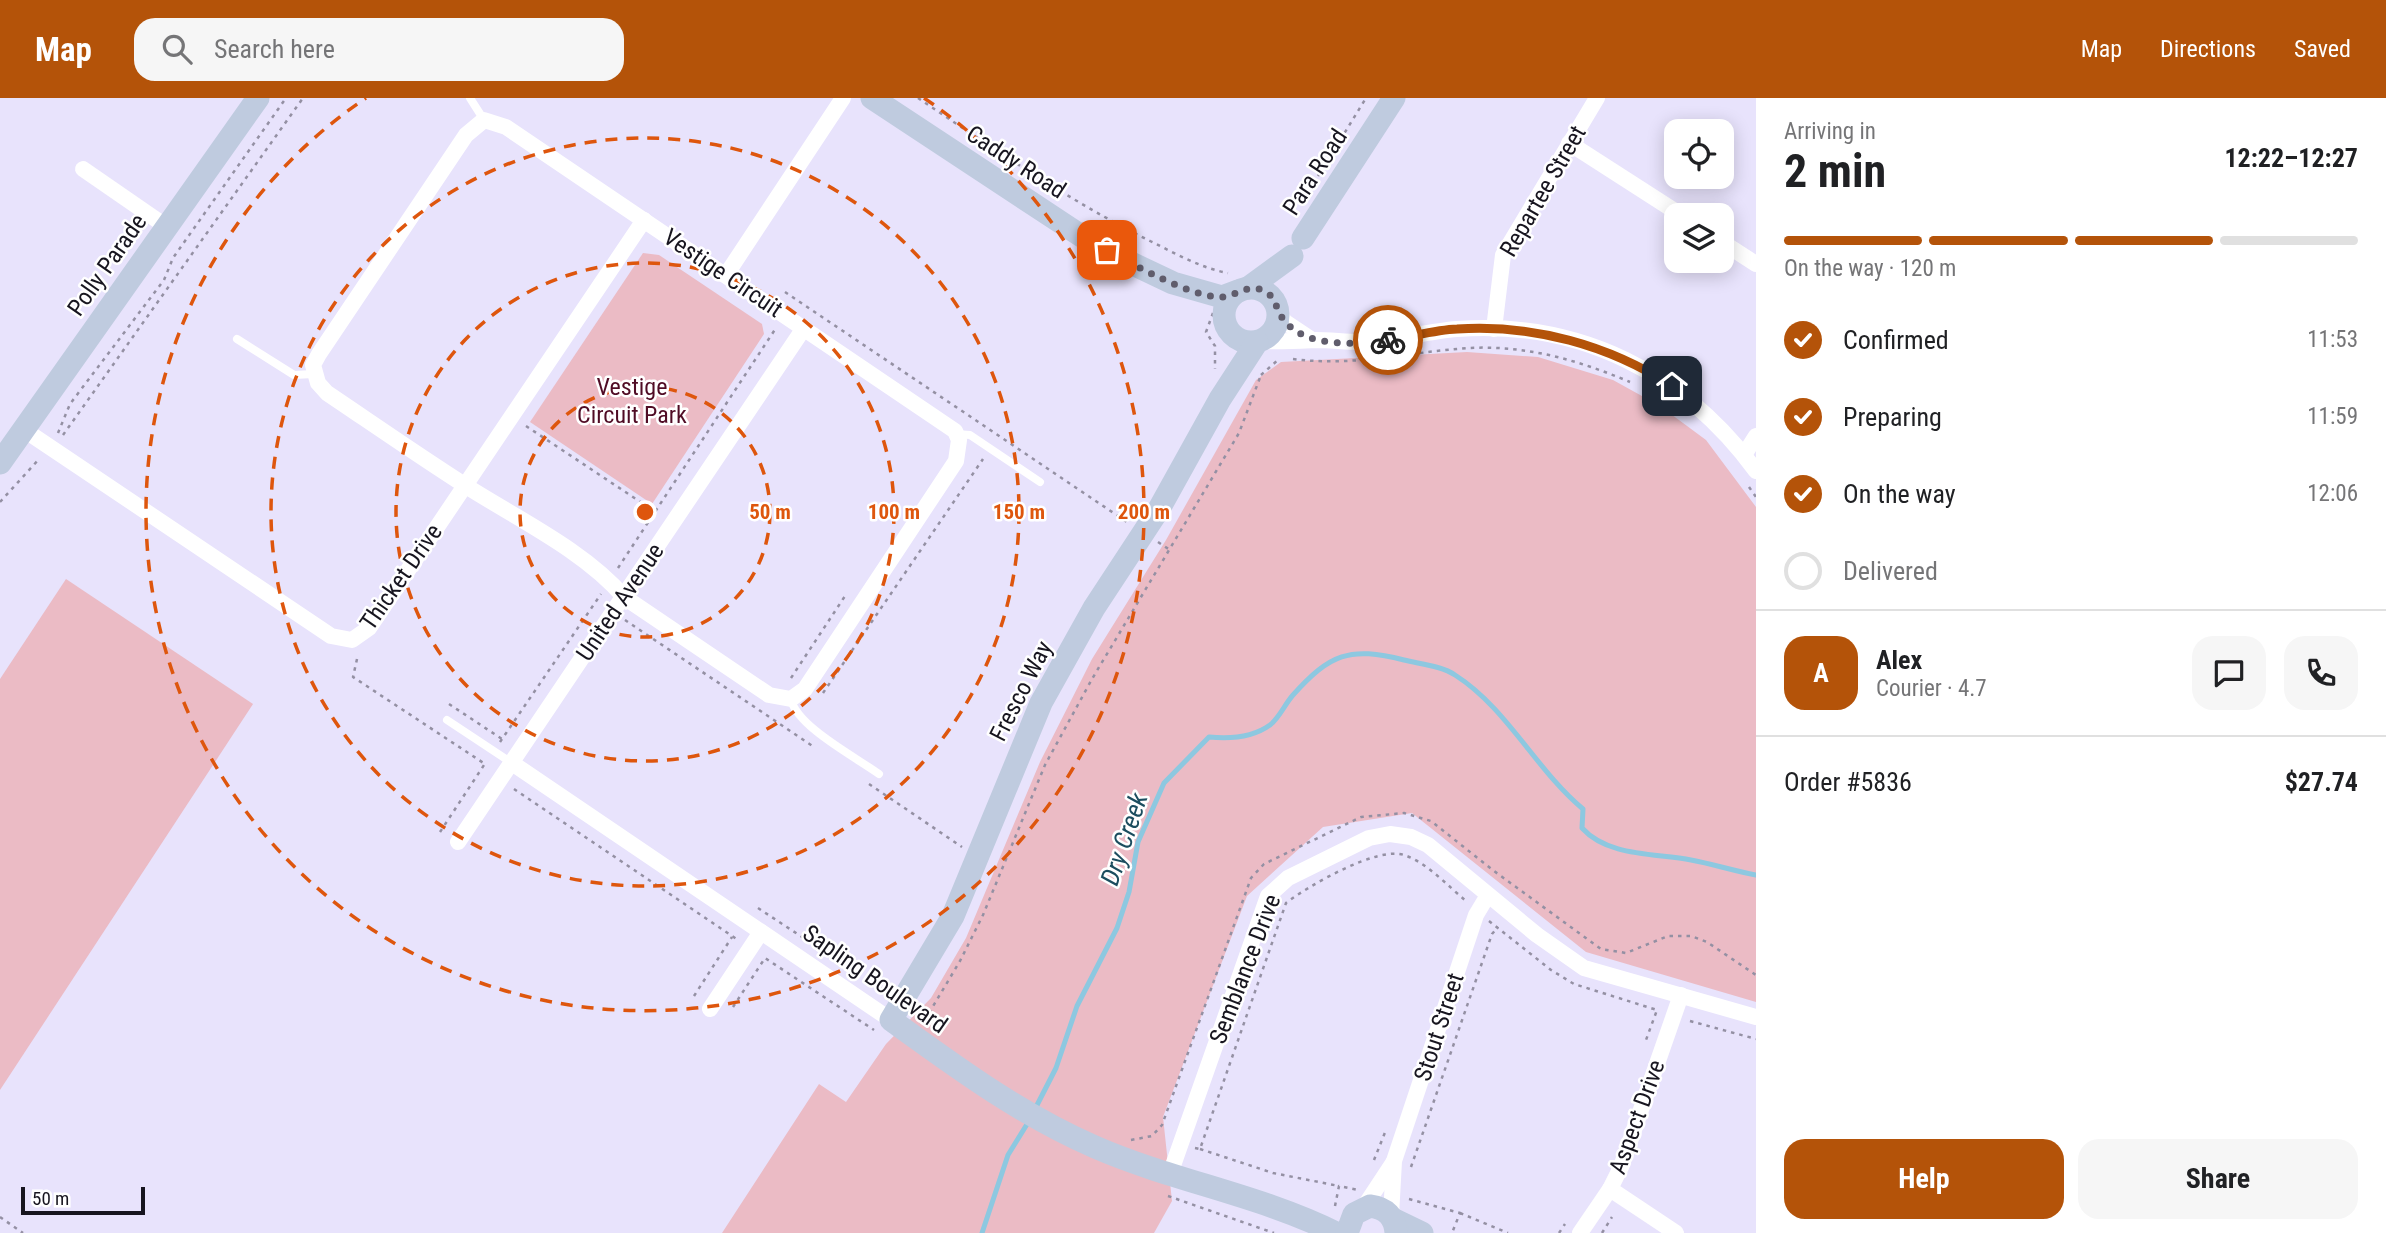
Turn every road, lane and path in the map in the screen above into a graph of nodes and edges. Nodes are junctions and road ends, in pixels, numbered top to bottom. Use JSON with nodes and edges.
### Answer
{"nodes":[{"id":1,"x":258,"y":98,"type":"edge"},
{"id":2,"x":286,"y":98,"type":"edge"},
{"id":3,"x":303,"y":98,"type":"edge"},
{"id":4,"x":470,"y":98,"type":"edge"},
{"id":5,"x":843,"y":98,"type":"edge"},
{"id":6,"x":872,"y":98,"type":"edge"},
{"id":7,"x":918,"y":98,"type":"edge"},
{"id":8,"x":1366,"y":98,"type":"edge"},
{"id":9,"x":1394,"y":98,"type":"edge"},
{"id":10,"x":1597,"y":98,"type":"edge"},
{"id":11,"x":484,"y":120,"type":"junction"},
{"id":12,"x":1569,"y":143,"type":"junction"},
{"id":13,"x":83,"y":169,"type":"dead end"},
{"id":14,"x":1317,"y":178,"type":"dead end"},
{"id":15,"x":1664,"y":204,"type":"edge"},
{"id":16,"x":643,"y":219,"type":"junction"},
{"id":17,"x":167,"y":227,"type":"junction"},
{"id":18,"x":1298,"y":248,"type":"junction"},
{"id":19,"x":1734,"y":250,"type":"edge"},
{"id":20,"x":1756,"y":264,"type":"edge"},
{"id":21,"x":726,"y":275,"type":"junction"},
{"id":22,"x":1173,"y":283,"type":"junction"},
{"id":23,"x":1240,"y":284,"type":"junction"},
{"id":24,"x":785,"y":292,"type":"dead end"},
{"id":25,"x":1278,"y":310,"type":"junction"},
{"id":26,"x":804,"y":328,"type":"junction"},
{"id":27,"x":1220,"y":328,"type":"junction"},
{"id":28,"x":1494,"y":329,"type":"junction"},
{"id":29,"x":237,"y":339,"type":"dead end"},
{"id":30,"x":1312,"y":340,"type":"junction"},
{"id":31,"x":1259,"y":341,"type":"junction"},
{"id":32,"x":1244,"y":367,"type":"junction"},
{"id":33,"x":313,"y":374,"type":"junction"},
{"id":34,"x":1636,"y":385,"type":"dead end"},
{"id":35,"x":524,"y":425,"type":"dead end"},
{"id":36,"x":23,"y":429,"type":"junction"},
{"id":37,"x":956,"y":433,"type":"junction"},
{"id":38,"x":999,"y":436,"type":"junction"},
{"id":39,"x":1756,"y":436,"type":"edge"},
{"id":40,"x":50,"y":447,"type":"junction"},
{"id":41,"x":991,"y":448,"type":"junction"},
{"id":42,"x":1744,"y":455,"type":"junction"},
{"id":43,"x":0,"y":463,"type":"edge"},
{"id":44,"x":1752,"y":478,"type":"edge"},
{"id":45,"x":1040,"y":482,"type":"dead end"},
{"id":46,"x":465,"y":485,"type":"junction"},
{"id":47,"x":1756,"y":497,"type":"edge"},
{"id":48,"x":0,"y":502,"type":"edge"},
{"id":49,"x":654,"y":511,"type":"dead end"},
{"id":50,"x":1143,"y":533,"type":"junction"},
{"id":51,"x":1170,"y":550,"type":"junction"},
{"id":52,"x":624,"y":597,"type":"junction"},
{"id":53,"x":597,"y":600,"type":"dead end"},
{"id":54,"x":614,"y":611,"type":"junction"},
{"id":55,"x":851,"y":653,"type":"dead end"},
{"id":56,"x":358,"y":659,"type":"dead end"},
{"id":57,"x":791,"y":699,"type":"junction"},
{"id":58,"x":449,"y":704,"type":"dead end"},
{"id":59,"x":447,"y":720,"type":"dead end"},
{"id":60,"x":502,"y":739,"type":"dead end"},
{"id":61,"x":818,"y":749,"type":"dead end"},
{"id":62,"x":512,"y":763,"type":"junction"},
{"id":63,"x":879,"y":774,"type":"dead end"},
{"id":64,"x":862,"y":779,"type":"dead end"},
{"id":65,"x":508,"y":784,"type":"junction"},
{"id":66,"x":458,"y":842,"type":"dead end"},
{"id":67,"x":979,"y":852,"type":"junction"},
{"id":68,"x":1488,"y":895,"type":"junction"},
{"id":69,"x":751,"y":904,"type":"dead end"},
{"id":70,"x":1498,"y":927,"type":"dead end"},
{"id":71,"x":761,"y":932,"type":"junction"},
{"id":72,"x":732,"y":936,"type":"junction"},
{"id":73,"x":750,"y":948,"type":"junction"},
{"id":74,"x":765,"y":958,"type":"junction"},
{"id":75,"x":1756,"y":975,"type":"edge"},
{"id":76,"x":887,"y":993,"type":"dead end"},
{"id":77,"x":1681,"y":995,"type":"junction"},
{"id":78,"x":694,"y":996,"type":"dead end"},
{"id":79,"x":731,"y":1009,"type":"dead end"},
{"id":80,"x":710,"y":1010,"type":"dead end"},
{"id":81,"x":1657,"y":1010,"type":"dead end"},
{"id":82,"x":1674,"y":1015,"type":"junction"},
{"id":83,"x":1756,"y":1017,"type":"edge"},
{"id":84,"x":883,"y":1025,"type":"junction"},
{"id":85,"x":928,"y":1033,"type":"junction"},
{"id":86,"x":1756,"y":1039,"type":"edge"},
{"id":87,"x":1124,"y":1139,"type":"dead end"},
{"id":88,"x":1200,"y":1149,"type":"dead end"},
{"id":89,"x":1394,"y":1160,"type":"junction"},
{"id":90,"x":1409,"y":1171,"type":"dead end"},
{"id":91,"x":1170,"y":1174,"type":"junction"},
{"id":92,"x":1339,"y":1186,"type":"dead end"},
{"id":93,"x":1610,"y":1189,"type":"junction"},
{"id":94,"x":1362,"y":1209,"type":"junction"},
{"id":95,"x":1616,"y":1212,"type":"dead end"},
{"id":96,"x":1460,"y":1213,"type":"dead end"},
{"id":97,"x":0,"y":1217,"type":"edge"},
{"id":98,"x":1306,"y":1217,"type":"junction"},
{"id":99,"x":1393,"y":1222,"type":"edge"},
{"id":100,"x":23,"y":1233,"type":"edge"},
{"id":101,"x":1336,"y":1233,"type":"edge"},
{"id":102,"x":1347,"y":1233,"type":"edge"},
{"id":103,"x":1422,"y":1233,"type":"edge"},
{"id":104,"x":1508,"y":1233,"type":"edge"},
{"id":105,"x":1580,"y":1233,"type":"edge"},
{"id":106,"x":1602,"y":1233,"type":"edge"},
{"id":107,"x":1675,"y":1233,"type":"edge"}],
"edges":[{"from":1,"to":17,"type":"street","name":"Polly Parade"},
{"from":2,"to":40,"type":"path"},
{"from":3,"to":40,"type":"path"},
{"from":4,"to":11,"type":"lane"},
{"from":5,"to":21,"type":"street"},
{"from":6,"to":22,"type":"street","name":"Caddy Road"},
{"from":7,"to":23,"type":"path"},
{"from":8,"to":14,"type":"path"},
{"from":9,"to":18,"type":"street","name":"Para Road"},
{"from":10,"to":12,"type":"street","name":"Repartee Street"},
{"from":11,"to":16,"type":"street","name":"Vestige Circuit"},
{"from":11,"to":33,"type":"street"},
{"from":12,"to":15,"type":"street"},
{"from":12,"to":28,"type":"street","name":"Repartee Street"},
{"from":13,"to":17,"type":"street"},
{"from":16,"to":21,"type":"street","name":"Vestige Circuit"},
{"from":16,"to":46,"type":"street","name":"Thicket Drive"},
{"from":17,"to":36,"type":"street","name":"Polly Parade"},
{"from":18,"to":23,"type":"street"},
{"from":18,"to":25,"type":"street"},
{"from":19,"to":20,"type":"street"},
{"from":21,"to":26,"type":"street","name":"Vestige Circuit"},
{"from":22,"to":23,"type":"street","name":"Caddy Road"},
{"from":22,"to":27,"type":"street","name":"Caddy Road"},
{"from":23,"to":25,"type":"street"},
{"from":23,"to":27,"type":"street"},
{"from":24,"to":38,"type":"path"},
{"from":25,"to":30,"type":"street"},
{"from":25,"to":31,"type":"street"},
{"from":26,"to":37,"type":"street","name":"Vestige Circuit"},
{"from":26,"to":52,"type":"street","name":"United Avenue"},
{"from":27,"to":31,"type":"street"},
{"from":27,"to":32,"type":"street","name":"Fresco Way"},
{"from":27,"to":32,"type":"path"},
{"from":28,"to":30,"type":"street"},
{"from":28,"to":42,"type":"street"},
{"from":29,"to":33,"type":"lane"},
{"from":30,"to":31,"type":"street"},
{"from":31,"to":32,"type":"street","name":"Fresco Way"},
{"from":32,"to":34,"type":"path"},
{"from":32,"to":50,"type":"street","name":"Fresco Way"},
{"from":32,"to":51,"type":"path"},
{"from":33,"to":46,"type":"street"},
{"from":35,"to":49,"type":"path"},
{"from":36,"to":40,"type":"street","name":"Thicket Drive"},
{"from":36,"to":43,"type":"street","name":"Polly Parade"},
{"from":37,"to":41,"type":"lane","name":"Vestige Circuit"},
{"from":37,"to":57,"type":"street"},
{"from":38,"to":41,"type":"path"},
{"from":38,"to":50,"type":"path"},
{"from":39,"to":42,"type":"street"},
{"from":40,"to":46,"type":"street","name":"Thicket Drive"},
{"from":40,"to":48,"type":"path"},
{"from":41,"to":45,"type":"lane","name":"Vestige Circuit"},
{"from":41,"to":55,"type":"path"},
{"from":42,"to":44,"type":"street"},
{"from":44,"to":47,"type":"path"},
{"from":46,"to":52,"type":"street"},
{"from":50,"to":51,"type":"path"},
{"from":50,"to":67,"type":"street","name":"Fresco Way"},
{"from":51,"to":85,"type":"path"},
{"from":52,"to":54,"type":"street","name":"United Avenue"},
{"from":52,"to":57,"type":"street"},
{"from":53,"to":54,"type":"path"},
{"from":54,"to":61,"type":"path"},
{"from":54,"to":62,"type":"street","name":"United Avenue"},
{"from":56,"to":65,"type":"path"},
{"from":57,"to":63,"type":"lane"},
{"from":58,"to":60,"type":"path"},
{"from":59,"to":62,"type":"lane","name":"Sapling Boulevard"},
{"from":62,"to":65,"type":"street","name":"United Avenue"},
{"from":62,"to":71,"type":"street","name":"Sapling Boulevard"},
{"from":64,"to":67,"type":"path"},
{"from":65,"to":66,"type":"street","name":"United Avenue"},
{"from":65,"to":72,"type":"path"},
{"from":67,"to":84,"type":"street","name":"Fresco Way"},
{"from":68,"to":77,"type":"street","name":"Semblance Drive"},
{"from":68,"to":89,"type":"street","name":"Stout Street"},
{"from":68,"to":91,"type":"street","name":"Semblance Drive"},
{"from":69,"to":76,"type":"path"},
{"from":70,"to":90,"type":"path"},
{"from":71,"to":73,"type":"street"},
{"from":71,"to":84,"type":"street","name":"Sapling Boulevard"},
{"from":72,"to":73,"type":"path"},
{"from":72,"to":78,"type":"path"},
{"from":73,"to":74,"type":"path"},
{"from":73,"to":80,"type":"street"},
{"from":74,"to":79,"type":"path"},
{"from":74,"to":84,"type":"path"},
{"from":75,"to":87,"type":"path"},
{"from":77,"to":82,"type":"street","name":"Aspect Drive"},
{"from":77,"to":83,"type":"street","name":"Semblance Drive"},
{"from":81,"to":82,"type":"path"},
{"from":82,"to":86,"type":"path"},
{"from":82,"to":93,"type":"street","name":"Aspect Drive"},
{"from":84,"to":85,"type":"street","name":"Sapling Boulevard"},
{"from":85,"to":91,"type":"street","name":"Sapling Boulevard"},
{"from":88,"to":92,"type":"path"},
{"from":89,"to":94,"type":"street","name":"Stout Street"},
{"from":89,"to":99,"type":"street","name":"Stout Street"},
{"from":91,"to":98,"type":"street","name":"Sapling Boulevard"},
{"from":93,"to":105,"type":"street","name":"Aspect Drive"},
{"from":93,"to":107,"type":"street"},
{"from":94,"to":98,"type":"street","name":"Sapling Boulevard"},
{"from":94,"to":99,"type":"street"},
{"from":94,"to":102,"type":"street"},
{"from":95,"to":106,"type":"path"},
{"from":96,"to":104,"type":"path"},
{"from":97,"to":100,"type":"path"},
{"from":98,"to":101,"type":"street","name":"Sapling Boulevard"},
{"from":99,"to":103,"type":"street"}]}
